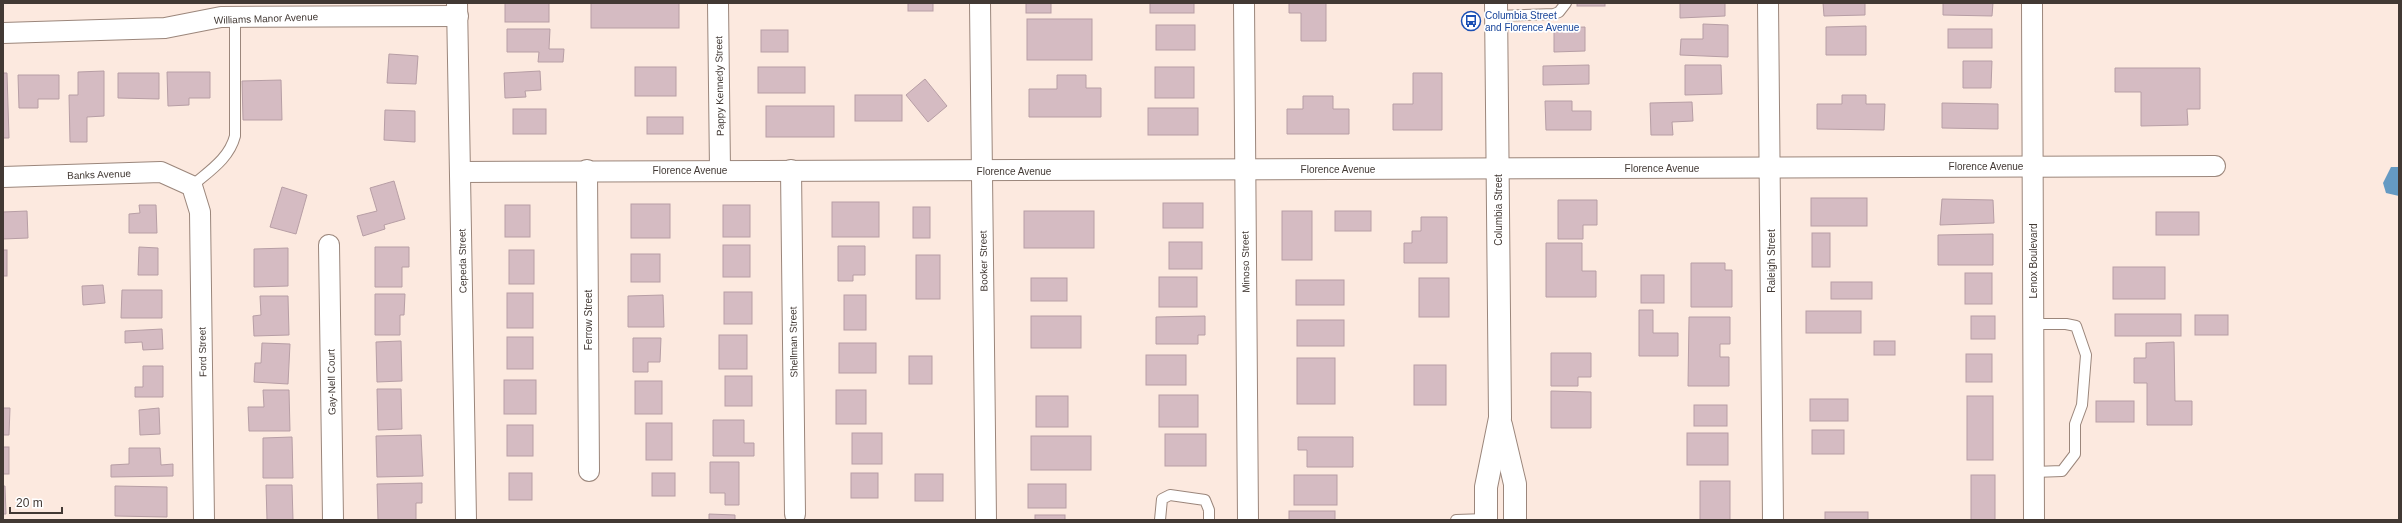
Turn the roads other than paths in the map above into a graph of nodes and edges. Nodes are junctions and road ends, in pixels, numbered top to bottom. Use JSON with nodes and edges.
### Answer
{"nodes":[{"id":1,"x":718,"y":3,"type":"edge"},
{"id":2,"x":980,"y":3,"type":"edge"},
{"id":3,"x":1244,"y":3,"type":"edge"},
{"id":4,"x":1566,"y":3,"type":"edge"},
{"id":5,"x":1768,"y":3,"type":"edge"},
{"id":6,"x":2032,"y":3,"type":"edge"},
{"id":7,"x":458,"y":9,"type":"edge"},
{"id":8,"x":1496,"y":9,"type":"edge"},
{"id":9,"x":235,"y":17,"type":"junction"},
{"id":10,"x":3,"y":33,"type":"edge"},
{"id":11,"x":2033,"y":166,"type":"junction"},
{"id":12,"x":2215,"y":166,"type":"dead end"},
{"id":13,"x":1770,"y":168,"type":"junction"},
{"id":14,"x":1244,"y":169,"type":"junction"},
{"id":15,"x":1498,"y":169,"type":"junction"},
{"id":16,"x":587,"y":170,"type":"junction"},
{"id":17,"x":720,"y":170,"type":"junction"},
{"id":18,"x":791,"y":170,"type":"junction"},
{"id":19,"x":982,"y":171,"type":"junction"},
{"id":20,"x":461,"y":172,"type":"junction"},
{"id":21,"x":3,"y":177,"type":"edge"},
{"id":22,"x":192,"y":186,"type":"junction"},
{"id":23,"x":330,"y":245,"type":"dead end"},
{"id":24,"x":2034,"y":324,"type":"junction"},
{"id":25,"x":1500,"y":418,"type":"junction"},
{"id":26,"x":589,"y":471,"type":"dead end"},
{"id":27,"x":2034,"y":472,"type":"junction"},
{"id":28,"x":795,"y":514,"type":"dead end"},
{"id":29,"x":1486,"y":519,"type":"edge"},
{"id":30,"x":204,"y":520,"type":"edge"},
{"id":31,"x":333,"y":520,"type":"edge"},
{"id":32,"x":466,"y":520,"type":"edge"},
{"id":33,"x":986,"y":520,"type":"edge"},
{"id":34,"x":1160,"y":520,"type":"edge"},
{"id":35,"x":1209,"y":520,"type":"edge"},
{"id":36,"x":1248,"y":520,"type":"edge"},
{"id":37,"x":1456,"y":520,"type":"edge"},
{"id":38,"x":1515,"y":520,"type":"edge"},
{"id":39,"x":1773,"y":520,"type":"edge"},
{"id":40,"x":2034,"y":520,"type":"edge"}],
"edges":[{"from":1,"to":17,"type":"street","name":"Pappy Kennedy Street"},
{"from":2,"to":19,"type":"street","name":"Booker Street"},
{"from":3,"to":14,"type":"street","name":"Minoso Street"},
{"from":4,"to":8,"type":"lane"},
{"from":5,"to":13,"type":"street","name":"Raleigh Street"},
{"from":6,"to":11,"type":"street","name":"Lenox Boulevard"},
{"from":7,"to":9,"type":"street","name":"Williams Manor Avenue"},
{"from":7,"to":20,"type":"street","name":"Cepeda Street"},
{"from":8,"to":15,"type":"street","name":"Columbia Street"},
{"from":9,"to":10,"type":"street","name":"Williams Manor Avenue"},
{"from":9,"to":22,"type":"lane"},
{"from":11,"to":12,"type":"street","name":"Florence Avenue"},
{"from":11,"to":13,"type":"street","name":"Florence Avenue"},
{"from":11,"to":24,"type":"street","name":"Lenox Boulevard"},
{"from":13,"to":15,"type":"street","name":"Florence Avenue"},
{"from":13,"to":39,"type":"street","name":"Raleigh Street"},
{"from":14,"to":15,"type":"street","name":"Florence Avenue"},
{"from":14,"to":19,"type":"street","name":"Florence Avenue"},
{"from":14,"to":36,"type":"street","name":"Minoso Street"},
{"from":15,"to":25,"type":"street","name":"Columbia Street"},
{"from":16,"to":17,"type":"street","name":"Florence Avenue"},
{"from":16,"to":20,"type":"street","name":"Florence Avenue"},
{"from":16,"to":26,"type":"street","name":"Ferrow Street"},
{"from":17,"to":18,"type":"street","name":"Florence Avenue"},
{"from":18,"to":19,"type":"street","name":"Florence Avenue"},
{"from":18,"to":28,"type":"street","name":"Shellman Street"},
{"from":19,"to":33,"type":"street","name":"Booker Street"},
{"from":20,"to":32,"type":"street","name":"Cepeda Street"},
{"from":21,"to":22,"type":"street","name":"Banks Avenue"},
{"from":22,"to":30,"type":"street","name":"Ford Street"},
{"from":23,"to":31,"type":"street","name":"Gay-Nell Court"},
{"from":24,"to":27,"type":"street","name":"Lenox Boulevard"},
{"from":24,"to":27,"type":"lane"},
{"from":25,"to":29,"type":"street","name":"Columbia Street"},
{"from":25,"to":38,"type":"street","name":"Columbia Street"},
{"from":27,"to":40,"type":"street","name":"Lenox Boulevard"},
{"from":29,"to":37,"type":"lane"},
{"from":34,"to":35,"type":"lane"}]}
